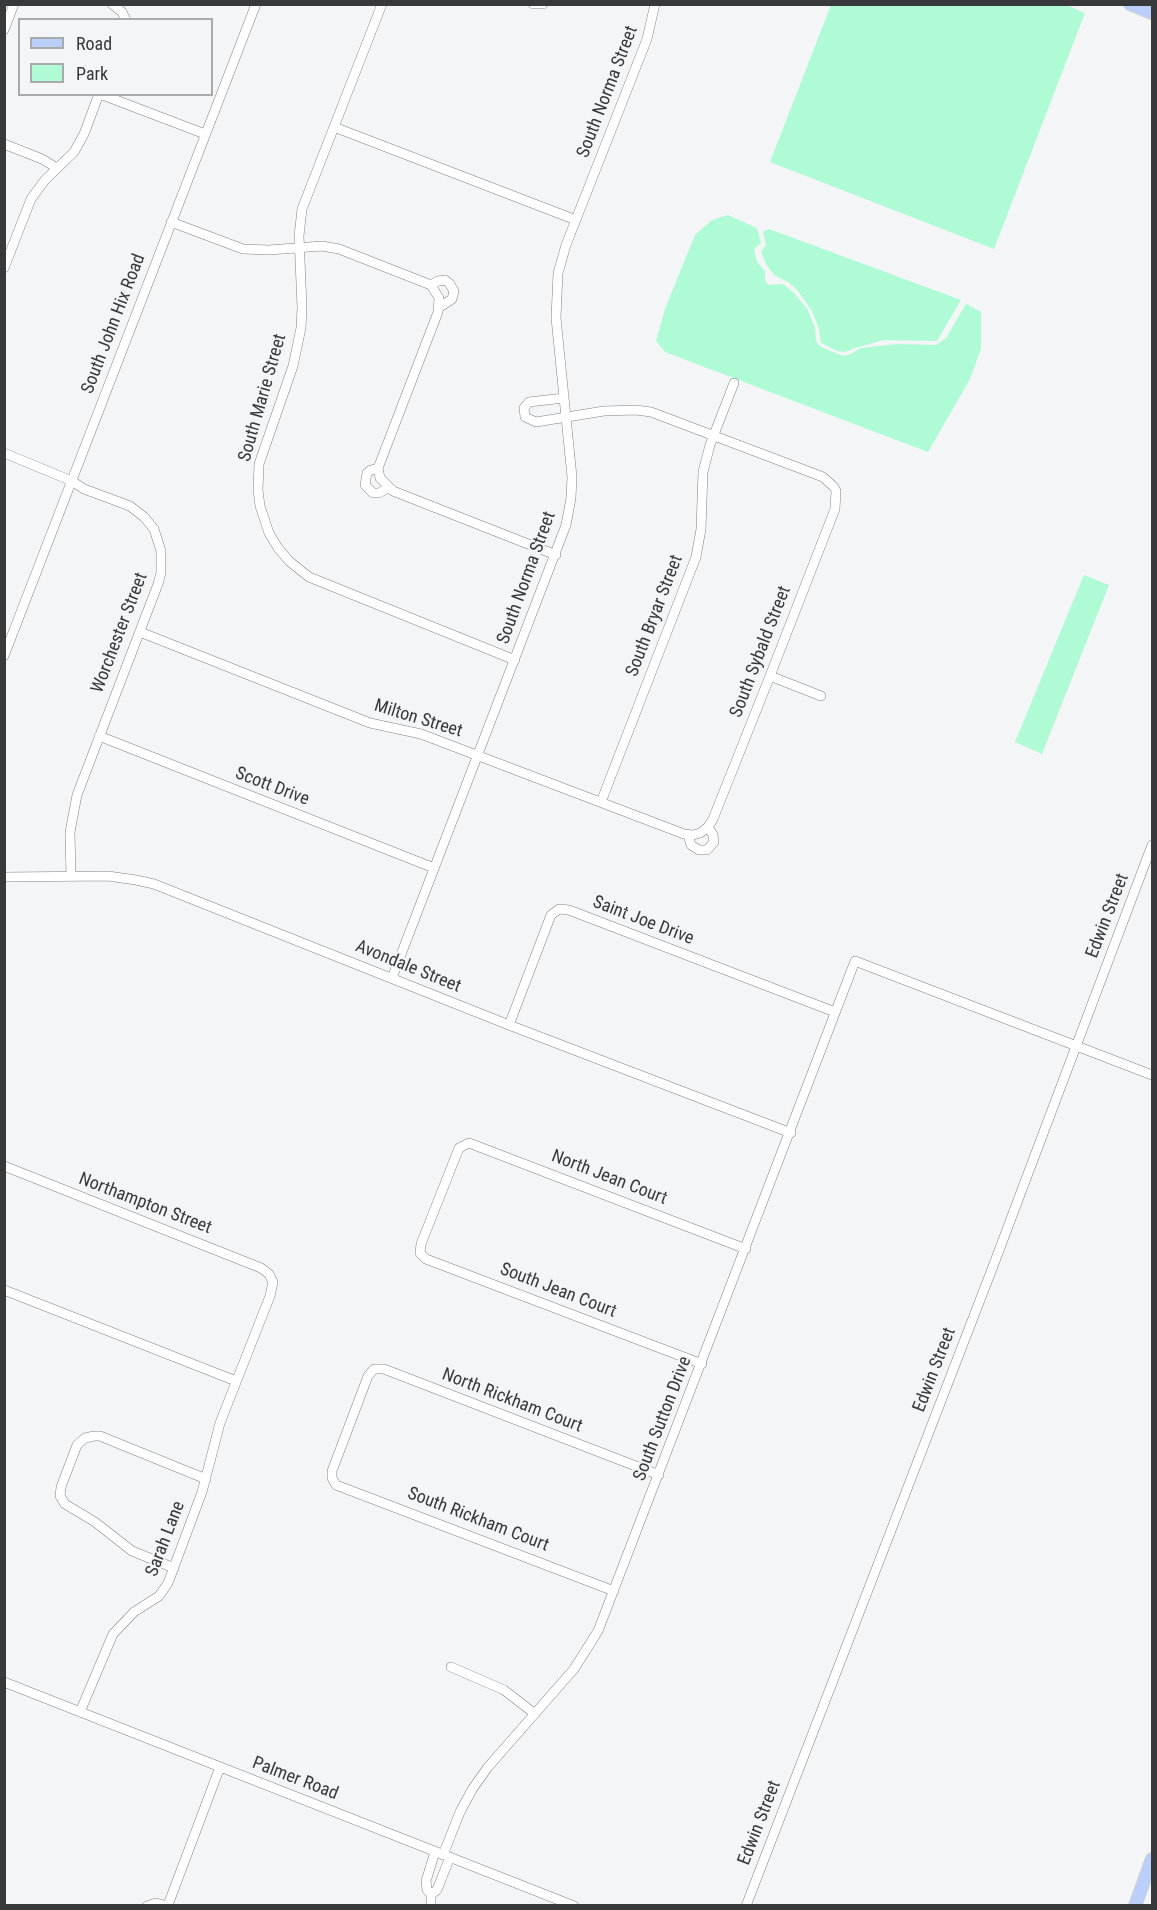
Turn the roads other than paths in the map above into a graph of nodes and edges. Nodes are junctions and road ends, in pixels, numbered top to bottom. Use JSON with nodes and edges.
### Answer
{"nodes":[{"id":1,"x":14,"y":4,"type":"edge"},
{"id":2,"x":112,"y":4,"type":"edge"},
{"id":3,"x":256,"y":4,"type":"edge"},
{"id":4,"x":382,"y":4,"type":"edge"},
{"id":5,"x":533,"y":4,"type":"edge"},
{"id":6,"x":543,"y":4,"type":"edge"},
{"id":7,"x":655,"y":4,"type":"edge"},
{"id":8,"x":1130,"y":4,"type":"edge"},
{"id":9,"x":1152,"y":13,"type":"edge"},
{"id":10,"x":126,"y":18,"type":"edge"},
{"id":11,"x":4,"y":30,"type":"edge"},
{"id":12,"x":99,"y":96,"type":"edge"},
{"id":13,"x":105,"y":96,"type":"edge"},
{"id":14,"x":334,"y":127,"type":"junction"},
{"id":15,"x":205,"y":135,"type":"junction"},
{"id":16,"x":4,"y":144,"type":"edge"},
{"id":17,"x":57,"y":168,"type":"junction"},
{"id":18,"x":576,"y":220,"type":"junction"},
{"id":19,"x":171,"y":222,"type":"junction"},
{"id":20,"x":299,"y":247,"type":"junction"},
{"id":21,"x":6,"y":262,"type":"edge"},
{"id":22,"x":431,"y":285,"type":"junction"},
{"id":23,"x":440,"y":307,"type":"junction"},
{"id":24,"x":734,"y":383,"type":"dead end"},
{"id":25,"x":564,"y":398,"type":"junction"},
{"id":26,"x":566,"y":418,"type":"junction"},
{"id":27,"x":714,"y":435,"type":"junction"},
{"id":28,"x":4,"y":453,"type":"edge"},
{"id":29,"x":378,"y":468,"type":"junction"},
{"id":30,"x":72,"y":481,"type":"junction"},
{"id":31,"x":388,"y":488,"type":"junction"},
{"id":32,"x":556,"y":555,"type":"junction"},
{"id":33,"x":140,"y":632,"type":"junction"},
{"id":34,"x":4,"y":656,"type":"edge"},
{"id":35,"x":515,"y":660,"type":"junction"},
{"id":36,"x":770,"y":676,"type":"junction"},
{"id":37,"x":820,"y":696,"type":"dead end"},
{"id":38,"x":99,"y":736,"type":"junction"},
{"id":39,"x":478,"y":755,"type":"junction"},
{"id":40,"x":601,"y":802,"type":"junction"},
{"id":41,"x":704,"y":830,"type":"junction"},
{"id":42,"x":688,"y":835,"type":"junction"},
{"id":43,"x":1152,"y":845,"type":"edge"},
{"id":44,"x":707,"y":850,"type":"joint"},
{"id":45,"x":434,"y":868,"type":"junction"},
{"id":46,"x":4,"y":876,"type":"edge"},
{"id":47,"x":71,"y":876,"type":"junction"},
{"id":48,"x":392,"y":978,"type":"junction"},
{"id":49,"x":835,"y":1012,"type":"junction"},
{"id":50,"x":509,"y":1024,"type":"junction"},
{"id":51,"x":1077,"y":1046,"type":"junction"},
{"id":52,"x":1152,"y":1076,"type":"edge"},
{"id":53,"x":791,"y":1133,"type":"junction"},
{"id":54,"x":4,"y":1167,"type":"edge"},
{"id":55,"x":424,"y":1236,"type":"joint"},
{"id":56,"x":746,"y":1249,"type":"junction"},
{"id":57,"x":4,"y":1290,"type":"edge"},
{"id":58,"x":702,"y":1364,"type":"junction"},
{"id":59,"x":236,"y":1381,"type":"junction"},
{"id":60,"x":659,"y":1476,"type":"junction"},
{"id":61,"x":332,"y":1478,"type":"joint"},
{"id":62,"x":206,"y":1479,"type":"junction"},
{"id":63,"x":174,"y":1568,"type":"junction"},
{"id":64,"x":614,"y":1591,"type":"junction"},
{"id":65,"x":451,"y":1667,"type":"dead end"},
{"id":66,"x":4,"y":1682,"type":"edge"},
{"id":67,"x":80,"y":1712,"type":"junction"},
{"id":68,"x":535,"y":1714,"type":"junction"},
{"id":69,"x":220,"y":1767,"type":"junction"},
{"id":70,"x":443,"y":1855,"type":"junction"},
{"id":71,"x":1152,"y":1859,"type":"edge"},
{"id":72,"x":431,"y":1894,"type":"junction"},
{"id":73,"x":147,"y":1905,"type":"edge"},
{"id":74,"x":168,"y":1905,"type":"edge"},
{"id":75,"x":431,"y":1905,"type":"edge"},
{"id":76,"x":574,"y":1905,"type":"edge"},
{"id":77,"x":746,"y":1905,"type":"edge"},
{"id":78,"x":1135,"y":1905,"type":"edge"}],
"edges":[{"from":1,"to":11,"type":"street"},
{"from":2,"to":10,"type":"street"},
{"from":3,"to":15,"type":"street","name":"South John Hix Road"},
{"from":4,"to":14,"type":"street","name":"South Marie Street"},
{"from":5,"to":6,"type":"street"},
{"from":7,"to":18,"type":"street","name":"South Norma Street"},
{"from":8,"to":9,"type":"main road"},
{"from":12,"to":17,"type":"street"},
{"from":13,"to":15,"type":"street"},
{"from":14,"to":18,"type":"street"},
{"from":14,"to":20,"type":"street","name":"South Marie Street"},
{"from":15,"to":19,"type":"street","name":"South John Hix Road"},
{"from":16,"to":17,"type":"street"},
{"from":17,"to":21,"type":"street"},
{"from":18,"to":25,"type":"street","name":"South Norma Street"},
{"from":19,"to":20,"type":"street"},
{"from":19,"to":30,"type":"street","name":"South John Hix Road"},
{"from":20,"to":22,"type":"street"},
{"from":20,"to":35,"type":"street","name":"South Marie Street"},
{"from":22,"to":23,"type":"street"},
{"from":22,"to":23,"type":"street"},
{"from":23,"to":29,"type":"street"},
{"from":24,"to":27,"type":"street","name":"South Bryar Street"},
{"from":25,"to":26,"type":"street","name":"South Norma Street"},
{"from":25,"to":26,"type":"street"},
{"from":26,"to":27,"type":"street"},
{"from":26,"to":32,"type":"street","name":"South Norma Street"},
{"from":27,"to":36,"type":"street","name":"South Sybald Street"},
{"from":27,"to":40,"type":"street","name":"South Bryar Street"},
{"from":28,"to":30,"type":"street","name":"Worchester Street"},
{"from":29,"to":31,"type":"street"},
{"from":29,"to":31,"type":"street"},
{"from":30,"to":33,"type":"street","name":"Worchester Street"},
{"from":30,"to":34,"type":"street","name":"South John Hix Road"},
{"from":31,"to":32,"type":"street"},
{"from":32,"to":35,"type":"street","name":"South Norma Street"},
{"from":33,"to":38,"type":"street","name":"Worchester Street"},
{"from":33,"to":39,"type":"street","name":"Milton Street"},
{"from":35,"to":39,"type":"street","name":"South Norma Street"},
{"from":36,"to":37,"type":"street"},
{"from":36,"to":41,"type":"street","name":"South Sybald Street"},
{"from":38,"to":45,"type":"street","name":"Scott Drive"},
{"from":38,"to":47,"type":"street","name":"Worchester Street"},
{"from":39,"to":40,"type":"street","name":"Milton Street"},
{"from":39,"to":45,"type":"street","name":"South Norma Street"},
{"from":40,"to":42,"type":"street","name":"Milton Street"},
{"from":41,"to":42,"type":"street"},
{"from":41,"to":44,"type":"street","name":"South Sybald Street"},
{"from":42,"to":44,"type":"street","name":"Milton Street"},
{"from":43,"to":51,"type":"street","name":"Edwin Street"},
{"from":45,"to":48,"type":"street","name":"South Norma Street"},
{"from":46,"to":47,"type":"street","name":"Avondale Street"},
{"from":47,"to":48,"type":"street","name":"Avondale Street"},
{"from":48,"to":50,"type":"street","name":"Avondale Street"},
{"from":49,"to":50,"type":"street","name":"Saint Joe Drive"},
{"from":49,"to":51,"type":"street","name":"South Sutton Drive"},
{"from":49,"to":53,"type":"street","name":"South Sutton Drive"},
{"from":50,"to":53,"type":"street","name":"Avondale Street"},
{"from":51,"to":52,"type":"street"},
{"from":51,"to":77,"type":"street","name":"Edwin Street"},
{"from":53,"to":56,"type":"street","name":"South Sutton Drive"},
{"from":54,"to":59,"type":"street","name":"Northampton Street"},
{"from":55,"to":56,"type":"street","name":"North Jean Court"},
{"from":55,"to":58,"type":"street","name":"South Jean Court"},
{"from":56,"to":58,"type":"street","name":"South Sutton Drive"},
{"from":57,"to":59,"type":"street"},
{"from":58,"to":60,"type":"street","name":"South Sutton Drive"},
{"from":59,"to":62,"type":"street","name":"Sarah Lane"},
{"from":60,"to":61,"type":"street","name":"North Rickham Court"},
{"from":60,"to":64,"type":"street","name":"South Sutton Drive"},
{"from":61,"to":64,"type":"street","name":"South Rickham Court"},
{"from":62,"to":63,"type":"street","name":"Sarah Lane"},
{"from":62,"to":63,"type":"street"},
{"from":63,"to":67,"type":"street","name":"Sarah Lane"},
{"from":64,"to":68,"type":"street","name":"South Sutton Drive"},
{"from":65,"to":68,"type":"street"},
{"from":66,"to":67,"type":"street","name":"Palmer Road"},
{"from":67,"to":69,"type":"street","name":"Palmer Road"},
{"from":68,"to":70,"type":"street","name":"South Sutton Drive"},
{"from":69,"to":70,"type":"street","name":"Palmer Road"},
{"from":69,"to":74,"type":"street"},
{"from":70,"to":72,"type":"street"},
{"from":70,"to":72,"type":"street"},
{"from":70,"to":76,"type":"street","name":"Palmer Road"},
{"from":71,"to":78,"type":"main road"},
{"from":72,"to":75,"type":"street"},
{"from":73,"to":74,"type":"street"}]}
